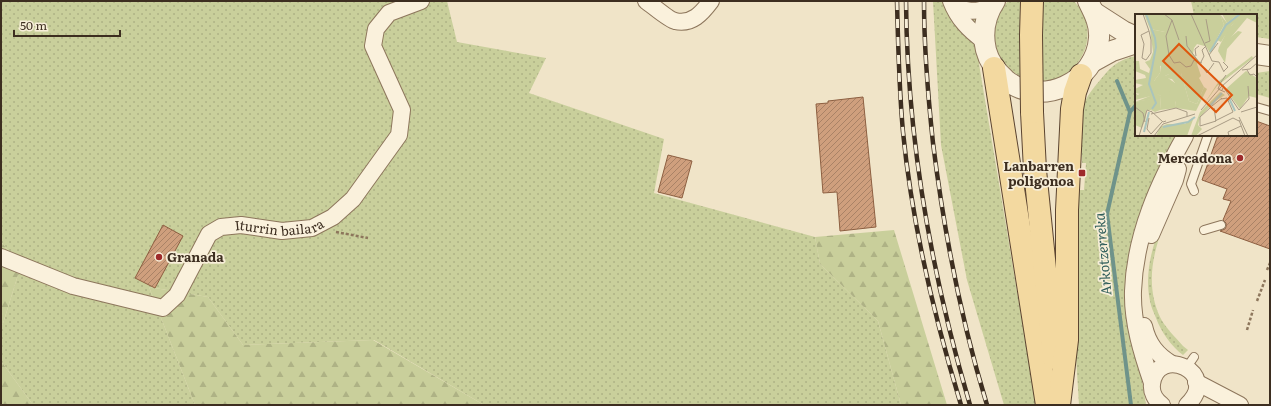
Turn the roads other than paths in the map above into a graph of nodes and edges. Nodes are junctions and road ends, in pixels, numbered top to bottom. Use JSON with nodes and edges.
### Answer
{"nodes":[{"id":1,"x":421,"y":1,"type":"edge"},
{"id":2,"x":646,"y":1,"type":"edge"},
{"id":3,"x":711,"y":1,"type":"edge"},
{"id":4,"x":951,"y":1,"type":"edge"},
{"id":5,"x":1032,"y":1,"type":"edge"},
{"id":6,"x":993,"y":4,"type":"edge"},
{"id":7,"x":1091,"y":7,"type":"edge"},
{"id":8,"x":1135,"y":36,"type":"edge"},
{"id":9,"x":984,"y":41,"type":"junction"},
{"id":10,"x":1135,"y":43,"type":"edge"},
{"id":11,"x":1257,"y":54,"type":"edge"},
{"id":12,"x":1270,"y":56,"type":"edge"},
{"id":13,"x":1257,"y":58,"type":"edge"},
{"id":14,"x":994,"y":68,"type":"junction"},
{"id":15,"x":1086,"y":69,"type":"junction"},
{"id":16,"x":1257,"y":107,"type":"edge"},
{"id":17,"x":1270,"y":111,"type":"edge"},
{"id":18,"x":1185,"y":136,"type":"edge"},
{"id":19,"x":1208,"y":136,"type":"edge"},
{"id":20,"x":1175,"y":180,"type":"junction"},
{"id":21,"x":1144,"y":225,"type":"junction"},
{"id":22,"x":1221,"y":225,"type":"dead end"},
{"id":23,"x":1204,"y":230,"type":"dead end"},
{"id":24,"x":1,"y":257,"type":"edge"},
{"id":25,"x":1184,"y":363,"type":"junction"},
{"id":26,"x":1196,"y":382,"type":"junction"},
{"id":27,"x":1156,"y":398,"type":"edge"},
{"id":28,"x":1047,"y":405,"type":"edge"},
{"id":29,"x":1059,"y":405,"type":"edge"},
{"id":30,"x":1187,"y":405,"type":"edge"},
{"id":31,"x":1240,"y":405,"type":"edge"}],
"edges":[{"from":1,"to":24,"type":"street","name":"Iturrin bailara"},
{"from":2,"to":3,"type":"street"},
{"from":4,"to":6,"type":"street"},
{"from":4,"to":9,"type":"street"},
{"from":5,"to":29,"type":"main road","bridge":true},
{"from":6,"to":9,"type":"street"},
{"from":7,"to":8,"type":"street"},
{"from":7,"to":15,"type":"street"},
{"from":9,"to":14,"type":"street"},
{"from":10,"to":15,"type":"street"},
{"from":11,"to":12,"type":"street"},
{"from":12,"to":13,"type":"lane"},
{"from":14,"to":15,"type":"street"},
{"from":14,"to":28,"type":"main road"},
{"from":15,"to":29,"type":"main road"},
{"from":16,"to":17,"type":"lane"},
{"from":18,"to":20,"type":"street"},
{"from":18,"to":21,"type":"street"},
{"from":19,"to":20,"type":"lane"},
{"from":20,"to":21,"type":"street"},
{"from":20,"to":25,"type":"street"},
{"from":21,"to":27,"type":"street"},
{"from":22,"to":23,"type":"lane"},
{"from":25,"to":26,"type":"street"},
{"from":25,"to":27,"type":"street"},
{"from":26,"to":30,"type":"street"},
{"from":26,"to":31,"type":"street"}]}
